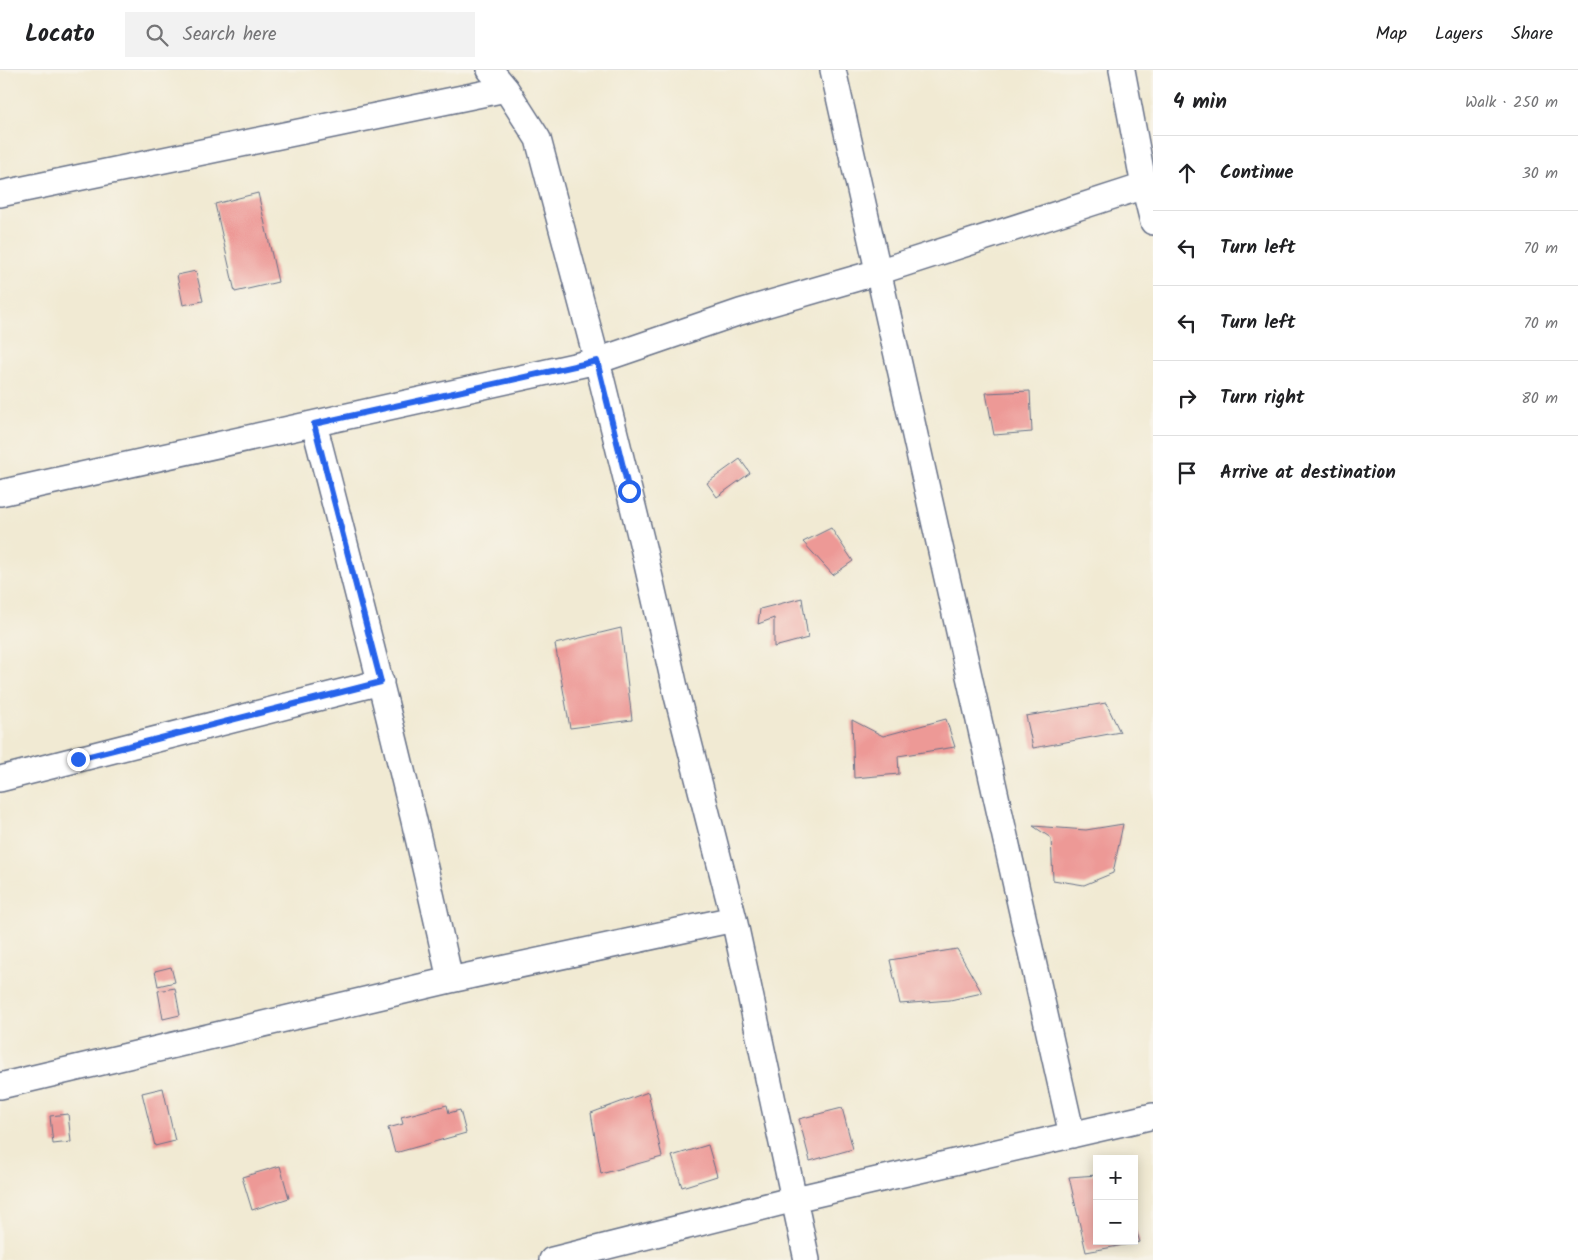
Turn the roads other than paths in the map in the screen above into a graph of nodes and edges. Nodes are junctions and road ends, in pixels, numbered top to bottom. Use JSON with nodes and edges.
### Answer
{"nodes":[{"id":1,"x":490,"y":70,"type":"edge"},
{"id":2,"x":833,"y":70,"type":"edge"},
{"id":3,"x":1122,"y":70,"type":"edge"},
{"id":4,"x":506,"y":89,"type":"junction"},
{"id":5,"x":1144,"y":186,"type":"junction"},
{"id":6,"x":0,"y":194,"type":"edge"},
{"id":7,"x":1153,"y":222,"type":"edge"},
{"id":8,"x":878,"y":272,"type":"junction"},
{"id":9,"x":597,"y":361,"type":"junction"},
{"id":10,"x":314,"y":424,"type":"junction"},
{"id":11,"x":0,"y":493,"type":"edge"},
{"id":12,"x":381,"y":682,"type":"junction"},
{"id":13,"x":0,"y":779,"type":"edge"},
{"id":14,"x":734,"y":919,"type":"junction"},
{"id":15,"x":450,"y":980,"type":"junction"},
{"id":16,"x":0,"y":1086,"type":"edge"},
{"id":17,"x":1153,"y":1116,"type":"edge"},
{"id":18,"x":1072,"y":1135,"type":"junction"},
{"id":19,"x":795,"y":1198,"type":"junction"},
{"id":20,"x":552,"y":1260,"type":"edge"},
{"id":21,"x":806,"y":1260,"type":"edge"}],
"edges":[{"from":1,"to":4,"type":"street"},
{"from":2,"to":8,"type":"street"},
{"from":3,"to":5,"type":"street"},
{"from":4,"to":6,"type":"street"},
{"from":4,"to":9,"type":"street"},
{"from":5,"to":7,"type":"street"},
{"from":5,"to":8,"type":"street"},
{"from":8,"to":9,"type":"street"},
{"from":8,"to":18,"type":"street"},
{"from":9,"to":10,"type":"street"},
{"from":9,"to":14,"type":"street"},
{"from":10,"to":11,"type":"street"},
{"from":10,"to":12,"type":"street"},
{"from":12,"to":13,"type":"street"},
{"from":12,"to":15,"type":"street"},
{"from":14,"to":15,"type":"street"},
{"from":14,"to":19,"type":"street"},
{"from":15,"to":16,"type":"street"},
{"from":17,"to":18,"type":"street"},
{"from":18,"to":19,"type":"street"},
{"from":19,"to":20,"type":"street"},
{"from":19,"to":21,"type":"street"}]}
